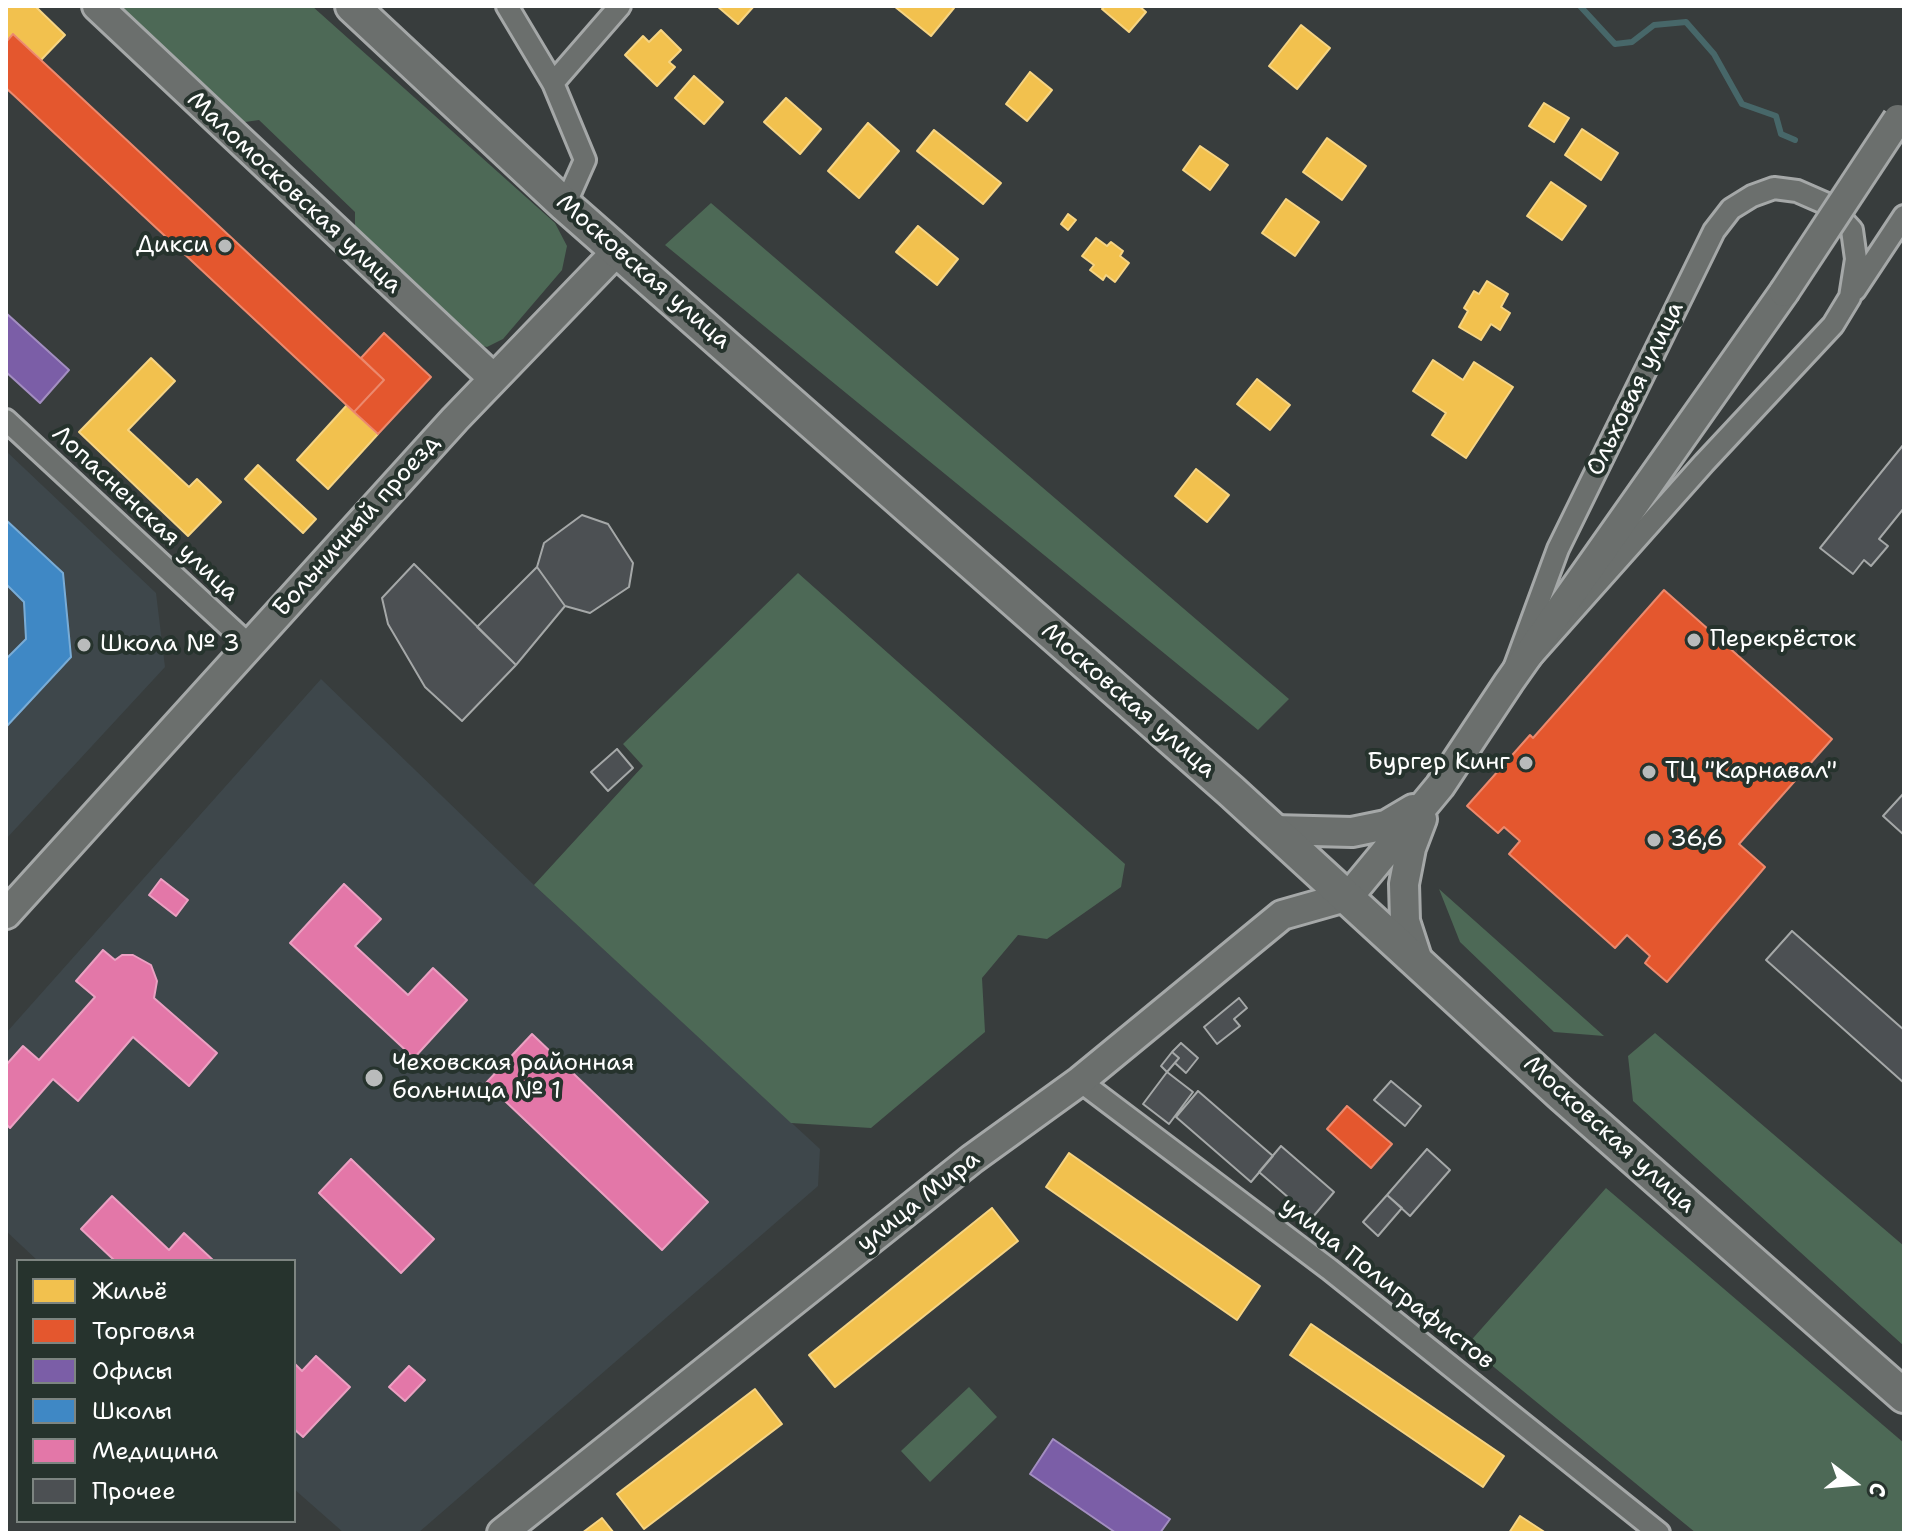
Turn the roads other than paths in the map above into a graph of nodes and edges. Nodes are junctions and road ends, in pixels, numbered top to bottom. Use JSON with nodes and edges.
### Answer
{"nodes":[{"id":1,"x":97,"y":6,"type":"edge"},
{"id":2,"x":352,"y":6,"type":"edge"},
{"id":3,"x":507,"y":6,"type":"edge"},
{"id":4,"x":620,"y":6,"type":"edge"},
{"id":5,"x":553,"y":83,"type":"junction"},
{"id":6,"x":1901,"y":114,"type":"edge"},
{"id":7,"x":565,"y":205,"type":"junction"},
{"id":8,"x":1904,"y":216,"type":"edge"},
{"id":9,"x":618,"y":250,"type":"junction"},
{"id":10,"x":1850,"y":297,"type":"junction"},
{"id":11,"x":493,"y":378,"type":"junction"},
{"id":12,"x":6,"y":420,"type":"edge"},
{"id":13,"x":249,"y":645,"type":"junction"},
{"id":14,"x":1509,"y":682,"type":"junction"},
{"id":15,"x":1430,"y":798,"type":"junction"},
{"id":16,"x":1274,"y":830,"type":"junction"},
{"id":17,"x":1349,"y":896,"type":"junction"},
{"id":18,"x":6,"y":914,"type":"edge"},
{"id":19,"x":1418,"y":961,"type":"junction"},
{"id":20,"x":1080,"y":1081,"type":"junction"},
{"id":21,"x":1904,"y":1396,"type":"edge"},
{"id":22,"x":502,"y":1533,"type":"edge"},
{"id":23,"x":1659,"y":1533,"type":"edge"}],
"edges":[{"from":1,"to":11,"type":"street","name":"Маломосковская улица"},
{"from":2,"to":7,"type":"main road","name":"Московская улица"},
{"from":3,"to":5,"type":"street"},
{"from":4,"to":5,"type":"street"},
{"from":5,"to":7,"type":"street"},
{"from":6,"to":14,"type":"street","name":"Ольховая улица","bridge":true},
{"from":7,"to":9,"type":"main road","name":"Московская улица"},
{"from":8,"to":10,"type":"street","name":"Ольховая улица"},
{"from":9,"to":11,"type":"street","name":"Больничный проезд"},
{"from":9,"to":16,"type":"main road","name":"Московская улица"},
{"from":10,"to":14,"type":"street","name":"Ольховая улица"},
{"from":10,"to":14,"type":"street","name":"Ольховая улица"},
{"from":11,"to":13,"type":"street","name":"Больничный проезд"},
{"from":12,"to":13,"type":"street","name":"Лопасненская улица"},
{"from":13,"to":18,"type":"street","name":"Больничный проезд"},
{"from":14,"to":15,"type":"street","name":"Ольховая улица"},
{"from":15,"to":16,"type":"street"},
{"from":15,"to":17,"type":"street","name":"Ольховая улица"},
{"from":15,"to":19,"type":"street"},
{"from":16,"to":17,"type":"main road","name":"Московская улица"},
{"from":17,"to":19,"type":"main road","name":"Московская улица"},
{"from":17,"to":20,"type":"street","name":"улица Мира"},
{"from":19,"to":21,"type":"main road","name":"Московская улица"},
{"from":20,"to":22,"type":"street","name":"улица Мира"},
{"from":20,"to":23,"type":"street","name":"улица Полиграфистов"}]}
